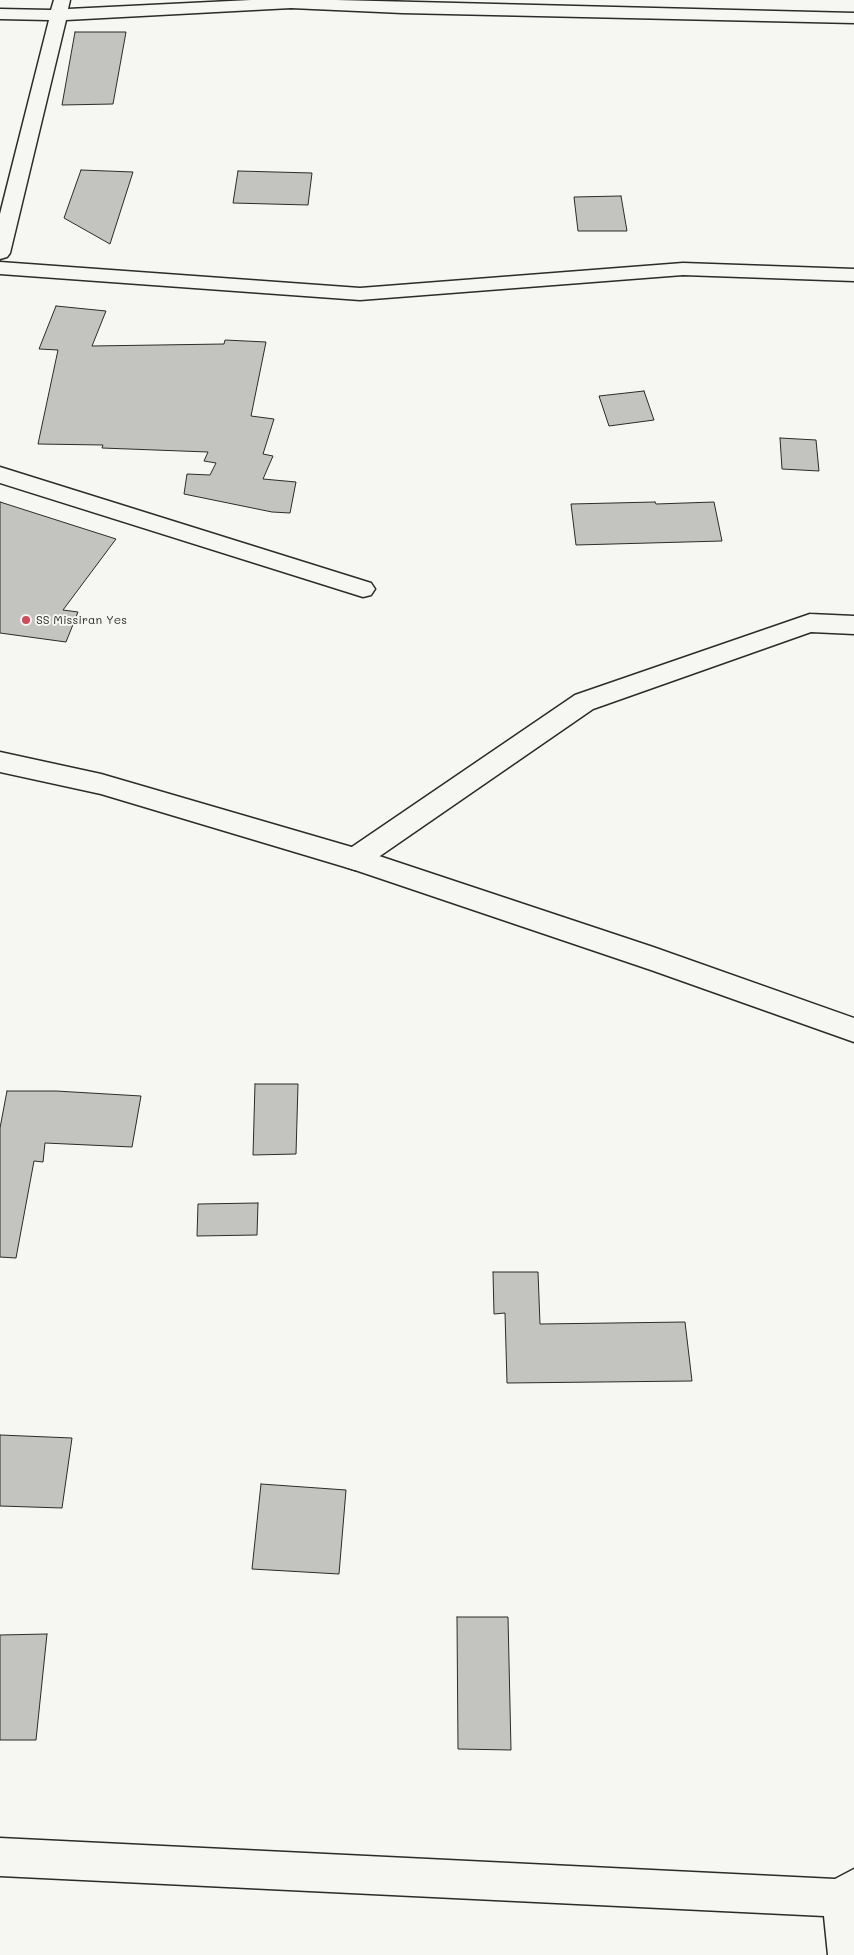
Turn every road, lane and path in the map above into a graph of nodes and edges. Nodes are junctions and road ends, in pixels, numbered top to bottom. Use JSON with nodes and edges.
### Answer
{"nodes":[{"id":1,"x":849,"y":0,"type":"edge"},
{"id":2,"x":402,"y":4,"type":"edge"},
{"id":3,"x":60,"y":8,"type":"edge"},
{"id":4,"x":0,"y":14,"type":"edge"},
{"id":5,"x":854,"y":16,"type":"edge"},
{"id":6,"x":0,"y":253,"type":"edge"},
{"id":7,"x":0,"y":268,"type":"edge"},
{"id":8,"x":854,"y":275,"type":"edge"},
{"id":9,"x":0,"y":474,"type":"edge"},
{"id":10,"x":363,"y":589,"type":"dead end"},
{"id":11,"x":854,"y":624,"type":"edge"},
{"id":12,"x":0,"y":762,"type":"edge"},
{"id":13,"x":355,"y":859,"type":"junction"},
{"id":14,"x":854,"y":1030,"type":"edge"},
{"id":15,"x":0,"y":1857,"type":"edge"},
{"id":16,"x":848,"y":1893,"type":"edge"},
{"id":17,"x":846,"y":1955,"type":"edge"}],
"edges":[{"from":1,"to":5,"type":"street"},
{"from":2,"to":3,"type":"street"},
{"from":2,"to":5,"type":"street"},
{"from":3,"to":4,"type":"street"},
{"from":3,"to":6,"type":"street"},
{"from":7,"to":8,"type":"street"},
{"from":9,"to":10,"type":"street"},
{"from":11,"to":13,"type":"street"},
{"from":12,"to":13,"type":"street"},
{"from":13,"to":14,"type":"street"},
{"from":15,"to":16,"type":"street"},
{"from":16,"to":17,"type":"street"}]}
